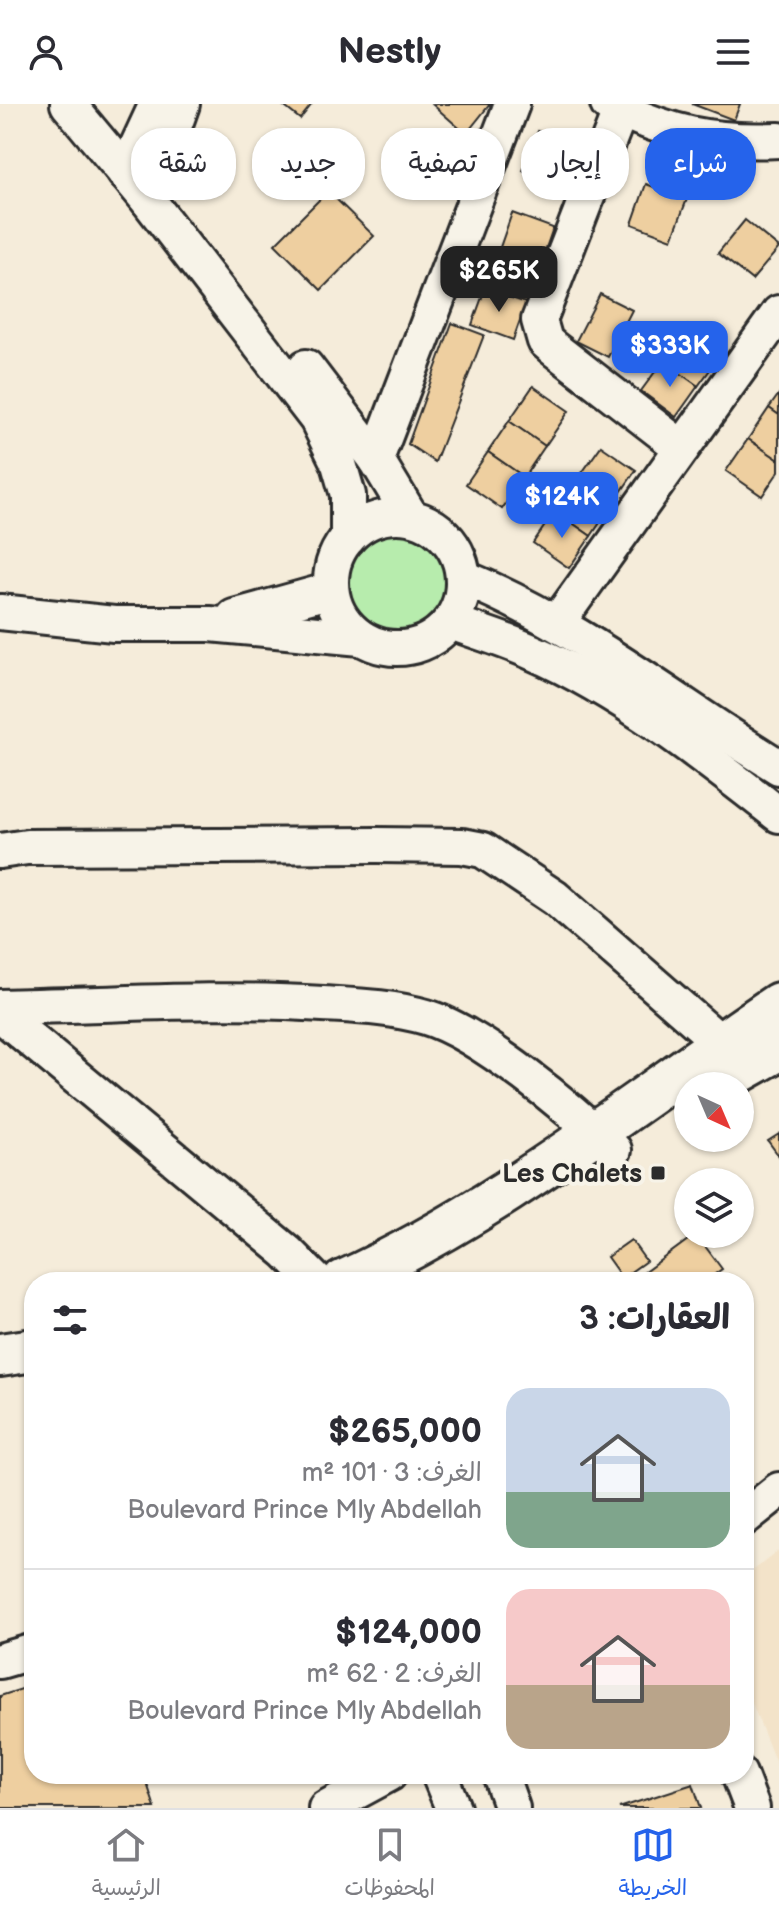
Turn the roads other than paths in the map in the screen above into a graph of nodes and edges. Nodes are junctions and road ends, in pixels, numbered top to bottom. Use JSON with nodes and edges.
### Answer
{"nodes":[{"id":1,"x":68,"y":104,"type":"edge"},
{"id":2,"x":96,"y":104,"type":"edge"},
{"id":3,"x":157,"y":104,"type":"edge"},
{"id":4,"x":182,"y":104,"type":"edge"},
{"id":5,"x":512,"y":104,"type":"edge"},
{"id":6,"x":617,"y":106,"type":"edge"},
{"id":7,"x":152,"y":128,"type":"edge"},
{"id":8,"x":168,"y":128,"type":"edge"},
{"id":9,"x":779,"y":140,"type":"edge"},
{"id":10,"x":131,"y":160,"type":"edge"},
{"id":11,"x":131,"y":166,"type":"edge"},
{"id":12,"x":160,"y":200,"type":"edge"},
{"id":13,"x":779,"y":313,"type":"edge"},
{"id":14,"x":263,"y":331,"type":"junction"},
{"id":15,"x":682,"y":448,"type":"junction"},
{"id":16,"x":376,"y":459,"type":"junction"},
{"id":17,"x":411,"y":517,"type":"junction"},
{"id":18,"x":348,"y":538,"type":"junction"},
{"id":19,"x":464,"y":578,"type":"junction"},
{"id":20,"x":331,"y":590,"type":"junction"},
{"id":21,"x":0,"y":612,"type":"edge"},
{"id":22,"x":451,"y":622,"type":"junction"},
{"id":23,"x":557,"y":623,"type":"junction"},
{"id":24,"x":210,"y":624,"type":"junction"},
{"id":25,"x":361,"y":638,"type":"junction"},
{"id":26,"x":779,"y":767,"type":"edge"},
{"id":27,"x":779,"y":815,"type":"edge"},
{"id":28,"x":0,"y":851,"type":"edge"},
{"id":29,"x":779,"y":1004,"type":"edge"},
{"id":30,"x":0,"y":1007,"type":"edge"},
{"id":31,"x":0,"y":1014,"type":"edge"},
{"id":32,"x":721,"y":1043,"type":"junction"},
{"id":33,"x":779,"y":1049,"type":"edge"},
{"id":34,"x":738,"y":1072,"type":"edge"},
{"id":35,"x":674,"y":1108,"type":"edge"},
{"id":36,"x":604,"y":1141,"type":"junction"},
{"id":37,"x":307,"y":1272,"type":"edge"},
{"id":38,"x":365,"y":1272,"type":"edge"},
{"id":39,"x":421,"y":1272,"type":"edge"},
{"id":40,"x":24,"y":1351,"type":"edge"},
{"id":41,"x":0,"y":1355,"type":"edge"},
{"id":42,"x":24,"y":1373,"type":"edge"},
{"id":43,"x":0,"y":1377,"type":"edge"},
{"id":44,"x":779,"y":1490,"type":"edge"},
{"id":45,"x":754,"y":1510,"type":"edge"},
{"id":46,"x":24,"y":1654,"type":"edge"},
{"id":47,"x":0,"y":1661,"type":"edge"},
{"id":48,"x":370,"y":1784,"type":"edge"},
{"id":49,"x":443,"y":1784,"type":"edge"},
{"id":50,"x":504,"y":1784,"type":"edge"},
{"id":51,"x":743,"y":1784,"type":"edge"},
{"id":52,"x":326,"y":1808,"type":"edge"},
{"id":53,"x":453,"y":1808,"type":"edge"},
{"id":54,"x":512,"y":1808,"type":"edge"},
{"id":55,"x":752,"y":1808,"type":"edge"}],
"edges":[{"from":1,"to":11,"type":"street"},
{"from":2,"to":10,"type":"street"},
{"from":3,"to":7,"type":"street"},
{"from":4,"to":8,"type":"street"},
{"from":5,"to":16,"type":"street"},
{"from":6,"to":9,"type":"street"},
{"from":6,"to":15,"type":"street"},
{"from":12,"to":14,"type":"street"},
{"from":13,"to":15,"type":"street"},
{"from":14,"to":16,"type":"street"},
{"from":14,"to":18,"type":"street"},
{"from":15,"to":23,"type":"street"},
{"from":16,"to":17,"type":"street"},
{"from":17,"to":18,"type":"street"},
{"from":17,"to":19,"type":"street"},
{"from":18,"to":20,"type":"street"},
{"from":19,"to":22,"type":"street"},
{"from":19,"to":23,"type":"street"},
{"from":20,"to":24,"type":"street"},
{"from":20,"to":25,"type":"street"},
{"from":21,"to":24,"type":"street"},
{"from":22,"to":25,"type":"street"},
{"from":22,"to":27,"type":"street"},
{"from":23,"to":26,"type":"street"},
{"from":24,"to":25,"type":"street"},
{"from":28,"to":32,"type":"street"},
{"from":29,"to":32,"type":"main road"},
{"from":30,"to":36,"type":"street"},
{"from":31,"to":37,"type":"street"},
{"from":32,"to":36,"type":"main road"},
{"from":33,"to":34,"type":"main road"},
{"from":35,"to":36,"type":"main road"},
{"from":36,"to":38,"type":"main road"},
{"from":36,"to":39,"type":"main road"},
{"from":40,"to":41,"type":"main road"},
{"from":42,"to":43,"type":"main road"},
{"from":44,"to":45,"type":"street"},
{"from":46,"to":47,"type":"street"},
{"from":48,"to":52,"type":"street"},
{"from":49,"to":53,"type":"street"},
{"from":50,"to":54,"type":"street"},
{"from":51,"to":55,"type":"street"}]}
